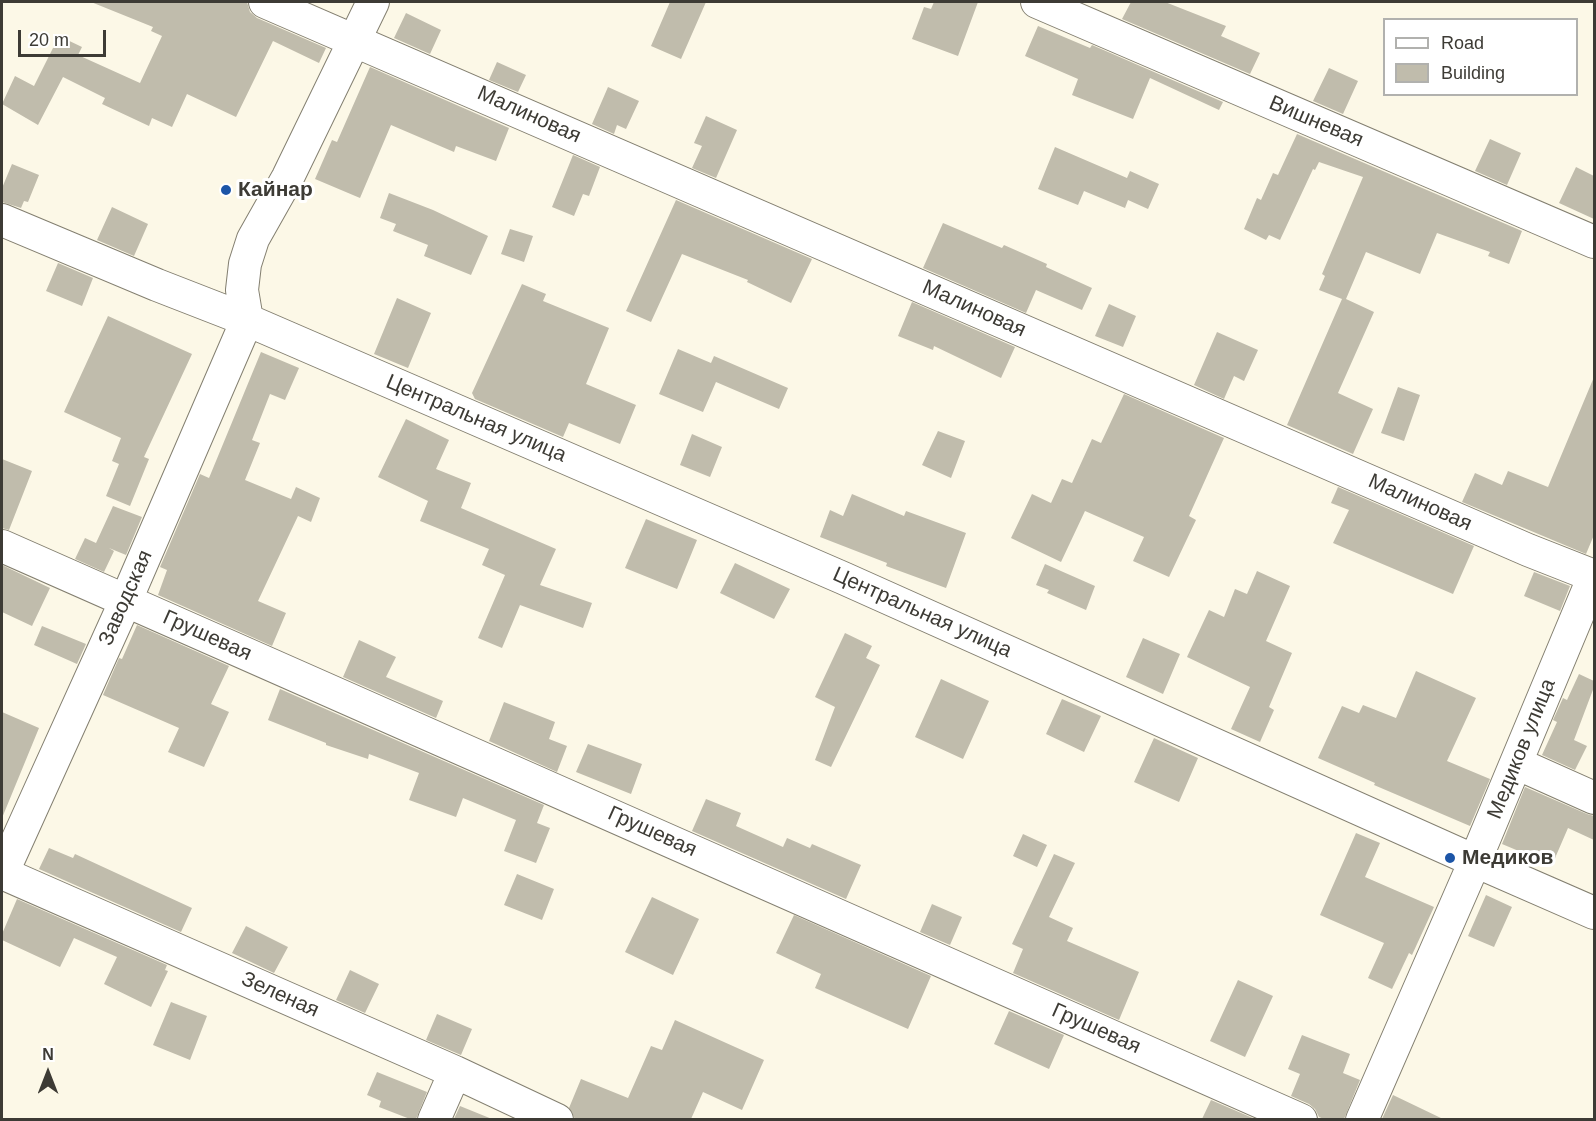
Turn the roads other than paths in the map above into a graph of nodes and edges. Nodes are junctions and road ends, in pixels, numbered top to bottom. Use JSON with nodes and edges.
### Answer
{"nodes":[{"id":1,"x":265,"y":2,"type":"edge"},
{"id":2,"x":373,"y":2,"type":"edge"},
{"id":3,"x":1036,"y":2,"type":"edge"},
{"id":4,"x":355,"y":39,"type":"junction"},
{"id":5,"x":2,"y":220,"type":"edge"},
{"id":6,"x":1594,"y":242,"type":"edge"},
{"id":7,"x":247,"y":320,"type":"junction"},
{"id":8,"x":2,"y":546,"type":"edge"},
{"id":9,"x":1591,"y":591,"type":"edge"},
{"id":10,"x":126,"y":600,"type":"junction"},
{"id":11,"x":1516,"y":763,"type":"junction"},
{"id":12,"x":1594,"y":798,"type":"edge"},
{"id":13,"x":1475,"y":861,"type":"junction"},
{"id":14,"x":2,"y":873,"type":"edge"},
{"id":15,"x":1594,"y":913,"type":"edge"},
{"id":16,"x":455,"y":1072,"type":"junction"},
{"id":17,"x":434,"y":1119,"type":"edge"},
{"id":18,"x":557,"y":1119,"type":"edge"},
{"id":19,"x":1301,"y":1119,"type":"edge"},
{"id":20,"x":1362,"y":1119,"type":"edge"}],
"edges":[{"from":1,"to":4,"type":"street"},
{"from":2,"to":4,"type":"street"},
{"from":3,"to":6,"type":"street","name":"Вишневая"},
{"from":4,"to":7,"type":"street"},
{"from":4,"to":9,"type":"street","name":"Малиновая"},
{"from":5,"to":7,"type":"street","name":"Центральная улица"},
{"from":7,"to":10,"type":"street","name":"Заводская"},
{"from":7,"to":13,"type":"street","name":"Центральная улица"},
{"from":8,"to":10,"type":"street","name":"Грушевая"},
{"from":9,"to":11,"type":"street","name":"Медиков улица"},
{"from":10,"to":14,"type":"street","name":"Заводская"},
{"from":10,"to":19,"type":"street","name":"Грушевая"},
{"from":11,"to":12,"type":"street"},
{"from":11,"to":13,"type":"street","name":"Медиков улица"},
{"from":13,"to":15,"type":"street","name":"Центральная улица"},
{"from":13,"to":20,"type":"street","name":"Медиков улица"},
{"from":14,"to":16,"type":"street","name":"Зеленая"},
{"from":16,"to":17,"type":"street"},
{"from":16,"to":18,"type":"street","name":"Зеленая"}]}
